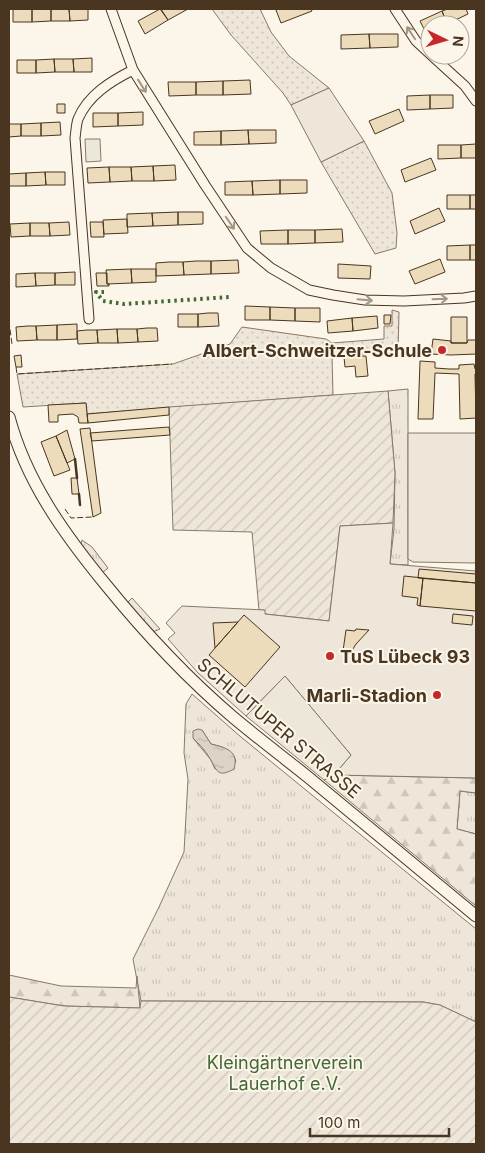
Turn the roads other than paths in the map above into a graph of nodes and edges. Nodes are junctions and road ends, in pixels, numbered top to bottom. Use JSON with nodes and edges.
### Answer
{"nodes":[{"id":1,"x":111,"y":9,"type":"edge"},
{"id":2,"x":395,"y":9,"type":"edge"},
{"id":3,"x":420,"y":45,"type":"edge"},
{"id":4,"x":441,"y":65,"type":"edge"},
{"id":5,"x":132,"y":70,"type":"junction"},
{"id":6,"x":476,"y":84,"type":"edge"},
{"id":7,"x":465,"y":86,"type":"junction"},
{"id":8,"x":476,"y":101,"type":"edge"},
{"id":9,"x":476,"y":296,"type":"edge"},
{"id":10,"x":89,"y":319,"type":"dead end"},
{"id":11,"x":9,"y":416,"type":"edge"},
{"id":12,"x":476,"y":916,"type":"edge"}],
"edges":[{"from":1,"to":5,"type":"street"},
{"from":3,"to":2,"type":"street","one_way":true},
{"from":4,"to":7,"type":"street"},
{"from":5,"to":9,"type":"street","one_way":true},
{"from":5,"to":10,"type":"street"},
{"from":6,"to":7,"type":"street"},
{"from":7,"to":8,"type":"street"},
{"from":11,"to":12,"type":"main road","name":"SCHLUTUPER STRASSE"}]}
